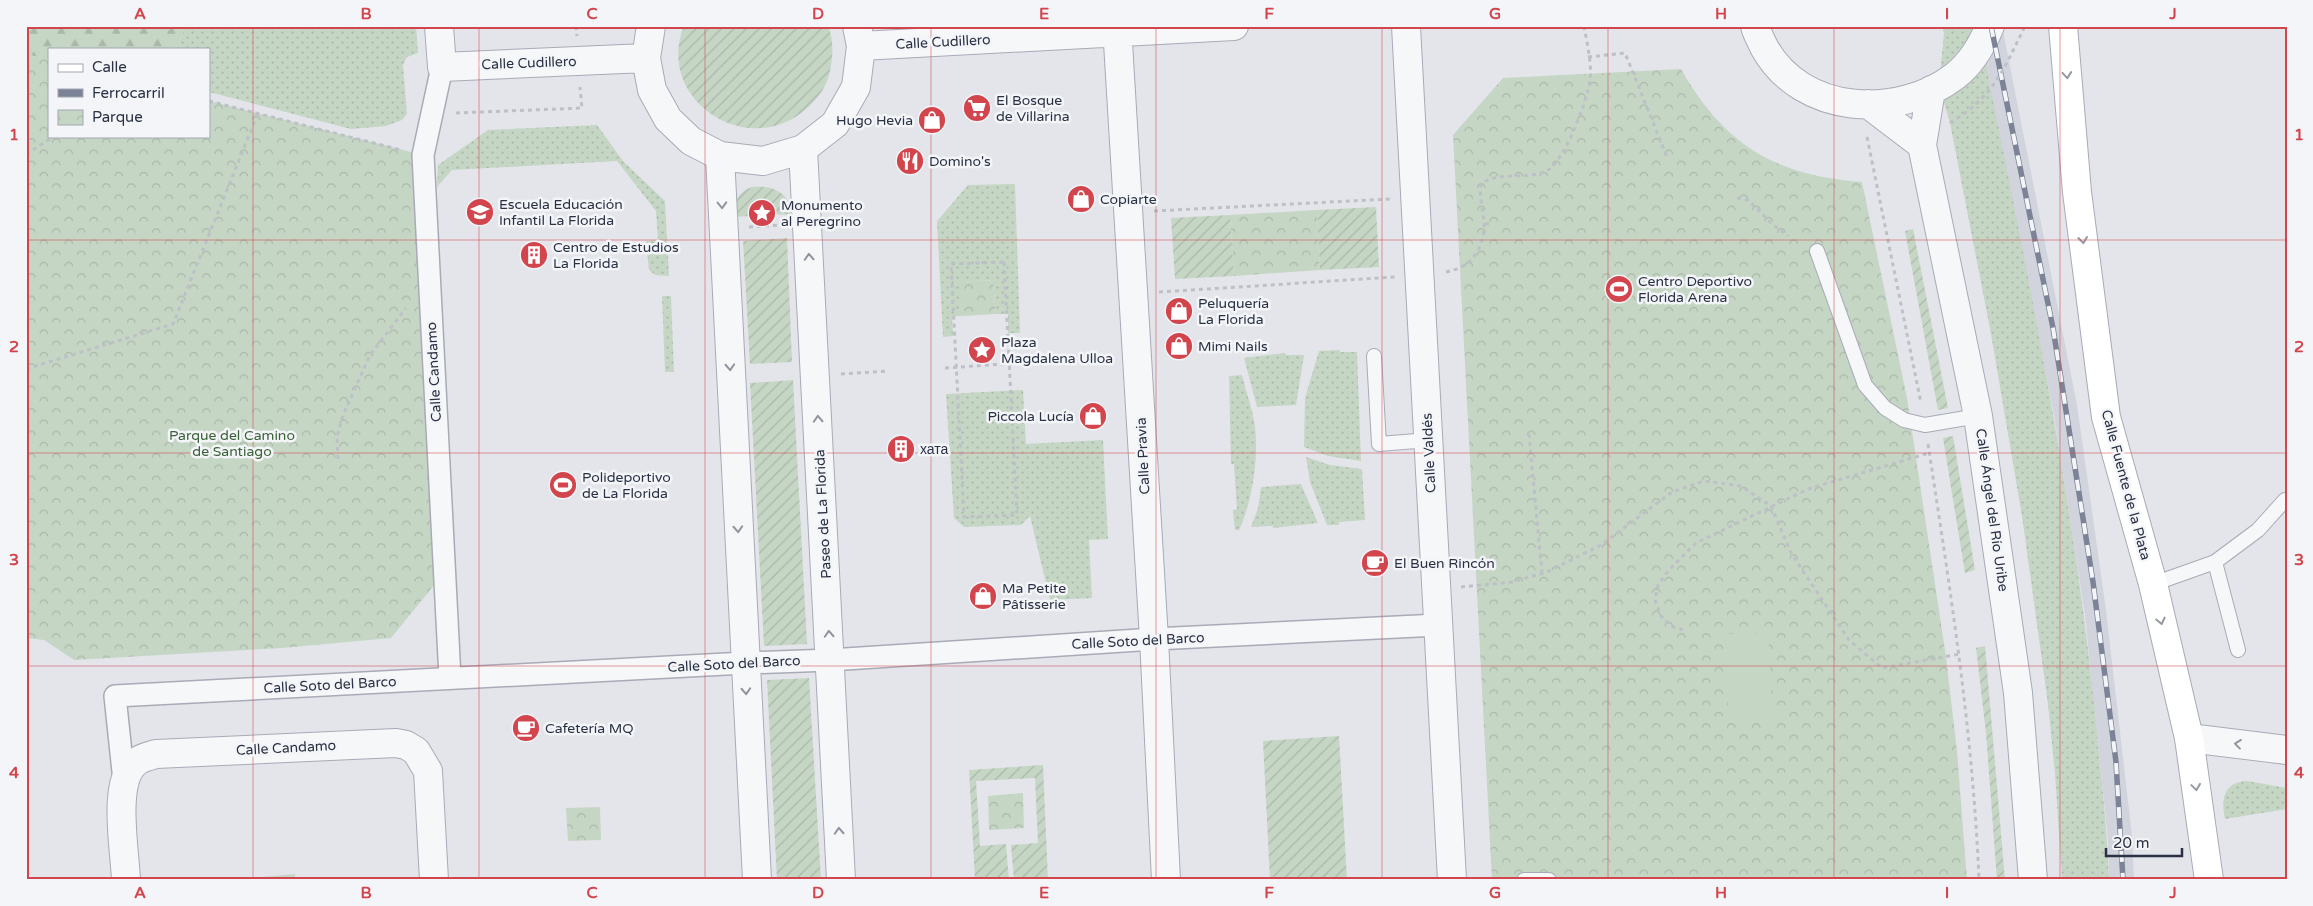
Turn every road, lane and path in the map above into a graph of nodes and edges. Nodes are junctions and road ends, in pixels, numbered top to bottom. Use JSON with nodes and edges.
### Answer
{"nodes":[{"id":1,"x":439,"y":26,"type":"edge"},
{"id":2,"x":576,"y":26,"type":"edge"},
{"id":3,"x":651,"y":26,"type":"edge"},
{"id":4,"x":1234,"y":26,"type":"edge"},
{"id":5,"x":1406,"y":26,"type":"edge"},
{"id":6,"x":1584,"y":26,"type":"edge"},
{"id":7,"x":1990,"y":26,"type":"edge"},
{"id":8,"x":2025,"y":26,"type":"edge"},
{"id":9,"x":2063,"y":26,"type":"edge"},
{"id":10,"x":1753,"y":28,"type":"edge"},
{"id":11,"x":1117,"y":29,"type":"edge"},
{"id":12,"x":859,"y":36,"type":"edge"},
{"id":13,"x":577,"y":44,"type":"dead end"},
{"id":14,"x":1588,"y":56,"type":"junction"},
{"id":15,"x":646,"y":58,"type":"junction"},
{"id":16,"x":442,"y":67,"type":"junction"},
{"id":17,"x":580,"y":81,"type":"dead end"},
{"id":18,"x":1935,"y":88,"type":"junction"},
{"id":19,"x":210,"y":100,"type":"edge"},
{"id":20,"x":1864,"y":104,"type":"junction"},
{"id":21,"x":258,"y":113,"type":"junction"},
{"id":22,"x":432,"y":114,"type":"junction"},
{"id":23,"x":1950,"y":123,"type":"dead end"},
{"id":24,"x":52,"y":138,"type":"edge"},
{"id":25,"x":1922,"y":145,"type":"junction"},
{"id":26,"x":803,"y":149,"type":"junction"},
{"id":27,"x":26,"y":154,"type":"edge"},
{"id":28,"x":423,"y":155,"type":"junction"},
{"id":29,"x":720,"y":156,"type":"junction"},
{"id":30,"x":1667,"y":157,"type":"dead end"},
{"id":31,"x":1416,"y":198,"type":"junction"},
{"id":32,"x":1736,"y":198,"type":"dead end"},
{"id":33,"x":1128,"y":212,"type":"junction"},
{"id":34,"x":807,"y":223,"type":"junction"},
{"id":35,"x":1493,"y":223,"type":"dead end"},
{"id":36,"x":1485,"y":224,"type":"junction"},
{"id":37,"x":723,"y":229,"type":"junction"},
{"id":38,"x":1788,"y":236,"type":"dead end"},
{"id":39,"x":1817,"y":251,"type":"dead end"},
{"id":40,"x":1420,"y":276,"type":"junction"},
{"id":41,"x":429,"y":279,"type":"junction"},
{"id":42,"x":1133,"y":294,"type":"junction"},
{"id":43,"x":1374,"y":356,"type":"dead end"},
{"id":44,"x":1048,"y":361,"type":"dead end"},
{"id":45,"x":1008,"y":364,"type":"junction"},
{"id":46,"x":957,"y":367,"type":"junction"},
{"id":47,"x":945,"y":368,"type":"dead end"},
{"id":48,"x":26,"y":369,"type":"edge"},
{"id":49,"x":887,"y":371,"type":"dead end"},
{"id":50,"x":815,"y":376,"type":"junction"},
{"id":51,"x":1978,"y":416,"type":"junction"},
{"id":52,"x":1925,"y":425,"type":"junction"},
{"id":53,"x":1530,"y":434,"type":"dead end"},
{"id":54,"x":1428,"y":440,"type":"junction"},
{"id":55,"x":1929,"y":453,"type":"junction"},
{"id":56,"x":338,"y":459,"type":"dead end"},
{"id":57,"x":2285,"y":500,"type":"dead end"},
{"id":58,"x":1771,"y":506,"type":"junction"},
{"id":59,"x":2215,"y":562,"type":"junction"},
{"id":60,"x":1542,"y":573,"type":"junction"},
{"id":61,"x":2153,"y":584,"type":"junction"},
{"id":62,"x":1436,"y":589,"type":"junction"},
{"id":63,"x":1438,"y":625,"type":"junction"},
{"id":64,"x":1683,"y":630,"type":"dead end"},
{"id":65,"x":1154,"y":639,"type":"junction"},
{"id":66,"x":2238,"y":650,"type":"dead end"},
{"id":67,"x":1960,"y":654,"type":"junction"},
{"id":68,"x":830,"y":660,"type":"junction"},
{"id":69,"x":745,"y":662,"type":"junction"},
{"id":70,"x":450,"y":678,"type":"junction"},
{"id":71,"x":2189,"y":738,"type":"junction"},
{"id":72,"x":2287,"y":750,"type":"edge"},
{"id":73,"x":124,"y":781,"type":"junction"},
{"id":74,"x":126,"y":880,"type":"edge"},
{"id":75,"x":434,"y":880,"type":"edge"},
{"id":76,"x":757,"y":880,"type":"edge"},
{"id":77,"x":841,"y":880,"type":"edge"},
{"id":78,"x":1166,"y":880,"type":"edge"},
{"id":79,"x":1452,"y":880,"type":"edge"},
{"id":80,"x":1524,"y":880,"type":"edge"},
{"id":81,"x":1549,"y":880,"type":"edge"},
{"id":82,"x":1979,"y":880,"type":"edge"},
{"id":83,"x":2034,"y":880,"type":"edge"},
{"id":84,"x":2209,"y":880,"type":"edge"}],
"edges":[{"from":1,"to":16,"type":"street"},
{"from":2,"to":13,"type":"path"},
{"from":3,"to":15,"type":"street"},
{"from":4,"to":11,"type":"street","name":"Calle Cudillero"},
{"from":5,"to":31,"type":"street","name":"Calle Valdés"},
{"from":6,"to":14,"type":"path"},
{"from":7,"to":18,"type":"street"},
{"from":8,"to":23,"type":"path","bridge":true},
{"from":9,"to":61,"type":"main road","name":"Calle Fuente de la Plata","one_way":true},
{"from":10,"to":20,"type":"street"},
{"from":11,"to":12,"type":"street","name":"Calle Cudillero"},
{"from":11,"to":33,"type":"street","name":"Calle Pravia"},
{"from":12,"to":26,"type":"street"},
{"from":14,"to":30,"type":"path"},
{"from":14,"to":36,"type":"path"},
{"from":15,"to":16,"type":"street","name":"Calle Cudillero"},
{"from":15,"to":29,"type":"street"},
{"from":16,"to":22,"type":"street","name":"Calle Candamo"},
{"from":17,"to":22,"type":"path"},
{"from":18,"to":20,"type":"street"},
{"from":18,"to":25,"type":"street","name":"Calle Ángel del Río Uribe"},
{"from":19,"to":21,"type":"path"},
{"from":20,"to":25,"type":"street"},
{"from":20,"to":52,"type":"path"},
{"from":21,"to":28,"type":"path"},
{"from":21,"to":48,"type":"path"},
{"from":22,"to":28,"type":"street","name":"Calle Candamo"},
{"from":24,"to":27,"type":"path"},
{"from":25,"to":51,"type":"street","name":"Calle Ángel del Río Uribe"},
{"from":26,"to":29,"type":"street"},
{"from":26,"to":34,"type":"street","name":"Paseo de La Florida"},
{"from":28,"to":41,"type":"street","name":"Calle Candamo"},
{"from":29,"to":37,"type":"street","one_way":true},
{"from":31,"to":33,"type":"path"},
{"from":31,"to":40,"type":"street","name":"Calle Valdés"},
{"from":32,"to":38,"type":"path"},
{"from":33,"to":42,"type":"street","name":"Calle Pravia"},
{"from":34,"to":37,"type":"path"},
{"from":50,"to":34,"type":"street","name":"Paseo de La Florida","one_way":true},
{"from":35,"to":36,"type":"path"},
{"from":36,"to":40,"type":"path"},
{"from":37,"to":69,"type":"street","one_way":true},
{"from":39,"to":52,"type":"lane"},
{"from":40,"to":42,"type":"path"},
{"from":40,"to":54,"type":"street","name":"Calle Valdés"},
{"from":41,"to":56,"type":"path"},
{"from":41,"to":70,"type":"street","name":"Calle Candamo"},
{"from":42,"to":65,"type":"street","name":"Calle Pravia"},
{"from":43,"to":54,"type":"lane"},
{"from":44,"to":45,"type":"path"},
{"from":45,"to":46,"type":"path"},
{"from":45,"to":46,"type":"path"},
{"from":45,"to":46,"type":"path"},
{"from":46,"to":47,"type":"path"},
{"from":49,"to":50,"type":"path"},
{"from":68,"to":50,"type":"street","name":"Paseo de La Florida","one_way":true},
{"from":51,"to":52,"type":"lane"},
{"from":51,"to":83,"type":"street","name":"Calle Ángel del Río Uribe"},
{"from":52,"to":55,"type":"path"},
{"from":53,"to":60,"type":"path"},
{"from":54,"to":62,"type":"street","name":"Calle Valdés"},
{"from":55,"to":58,"type":"path"},
{"from":55,"to":67,"type":"path"},
{"from":57,"to":59,"type":"lane"},
{"from":58,"to":60,"type":"path"},
{"from":58,"to":64,"type":"path"},
{"from":58,"to":67,"type":"path"},
{"from":59,"to":61,"type":"lane"},
{"from":59,"to":66,"type":"lane"},
{"from":60,"to":62,"type":"path"},
{"from":61,"to":71,"type":"main road","name":"Calle Fuente de la Plata","one_way":true},
{"from":62,"to":63,"type":"street","name":"Calle Valdés"},
{"from":63,"to":65,"type":"street","name":"Calle Soto del Barco"},
{"from":63,"to":79,"type":"street","name":"Calle Valdés"},
{"from":65,"to":68,"type":"street","name":"Calle Soto del Barco"},
{"from":65,"to":78,"type":"street","name":"Calle Pravia"},
{"from":67,"to":82,"type":"path"},
{"from":68,"to":69,"type":"street","name":"Calle Soto del Barco"},
{"from":77,"to":68,"type":"street","name":"Paseo de La Florida","one_way":true},
{"from":69,"to":70,"type":"street","name":"Calle Soto del Barco"},
{"from":69,"to":76,"type":"street","one_way":true},
{"from":70,"to":73,"type":"street","name":"Calle Soto del Barco"},
{"from":72,"to":71,"type":"street","one_way":true},
{"from":71,"to":84,"type":"main road","name":"Calle Fuente de la Plata","one_way":true},
{"from":73,"to":74,"type":"street"},
{"from":73,"to":75,"type":"street","name":"Calle Candamo"},
{"from":80,"to":81,"type":"lane"}]}
